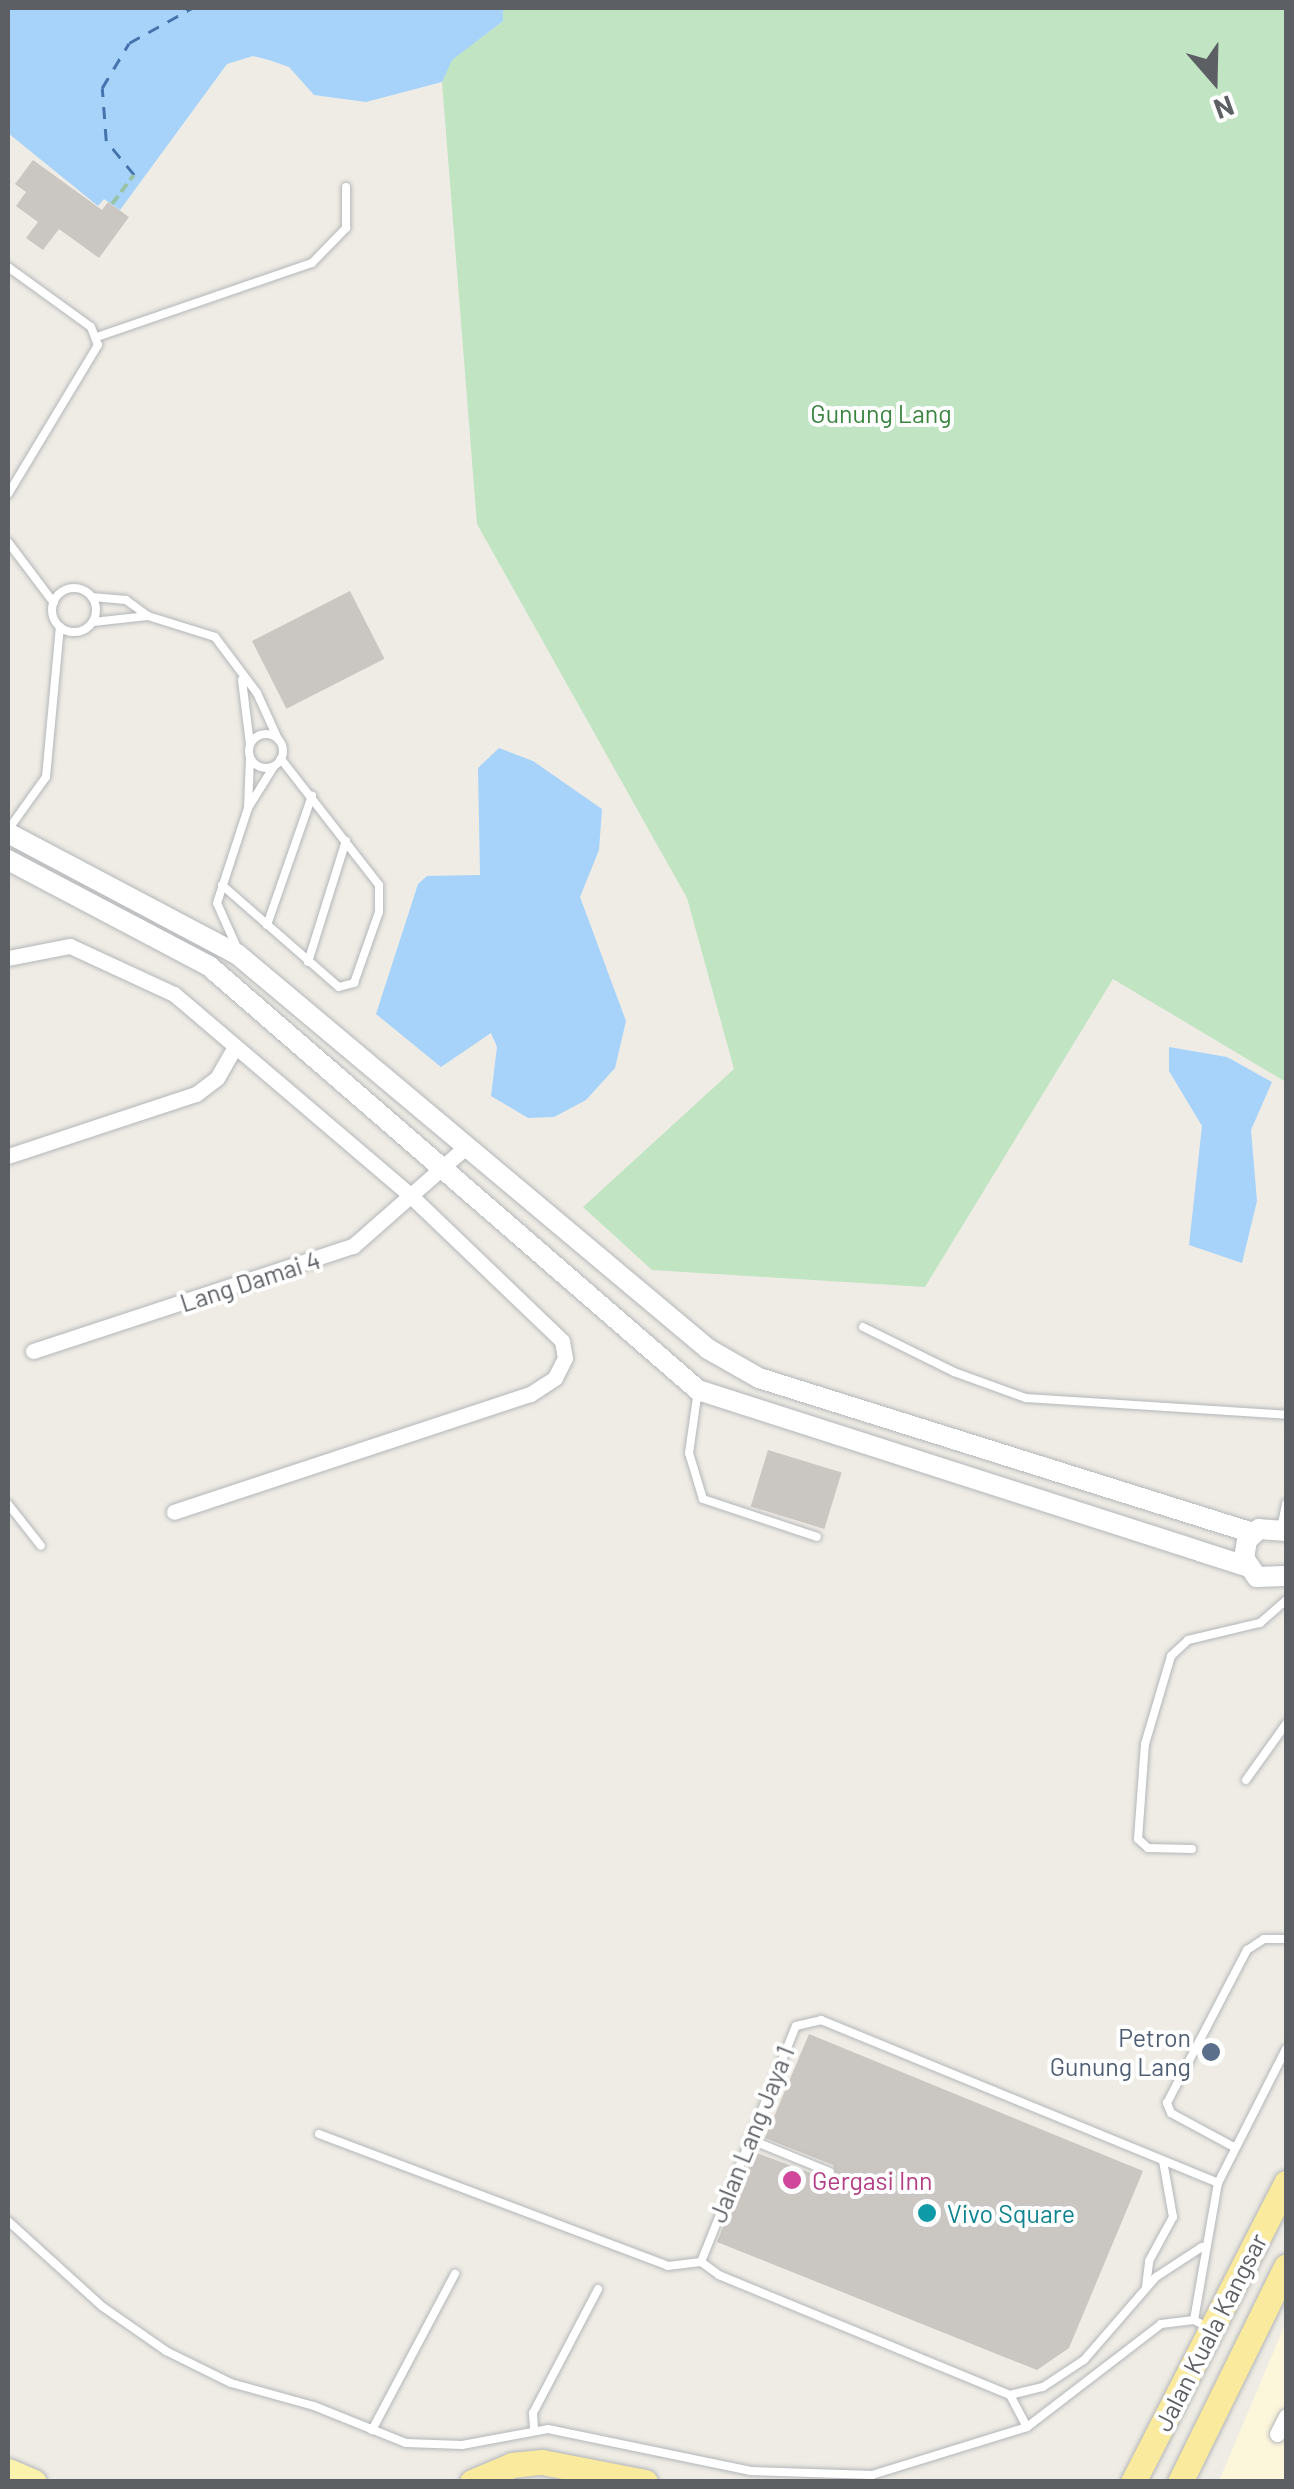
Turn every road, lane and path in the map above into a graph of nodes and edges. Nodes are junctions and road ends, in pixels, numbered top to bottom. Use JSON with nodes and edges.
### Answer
{"nodes":[{"id":1,"x":134,"y":175,"type":"dead end"},
{"id":2,"x":346,"y":187,"type":"dead end"},
{"id":3,"x":112,"y":204,"type":"dead end"},
{"id":4,"x":8,"y":266,"type":"edge"},
{"id":5,"x":97,"y":337,"type":"junction"},
{"id":6,"x":8,"y":494,"type":"edge"},
{"id":7,"x":8,"y":542,"type":"edge"},
{"id":8,"x":92,"y":597,"type":"junction"},
{"id":9,"x":54,"y":603,"type":"junction"},
{"id":10,"x":148,"y":616,"type":"junction"},
{"id":11,"x":93,"y":622,"type":"junction"},
{"id":12,"x":60,"y":626,"type":"junction"},
{"id":13,"x":242,"y":680,"type":"junction"},
{"id":14,"x":278,"y":739,"type":"junction"},
{"id":15,"x":250,"y":744,"type":"junction"},
{"id":16,"x":250,"y":758,"type":"junction"},
{"id":17,"x":281,"y":759,"type":"junction"},
{"id":18,"x":274,"y":766,"type":"junction"},
{"id":19,"x":312,"y":796,"type":"junction"},
{"id":20,"x":248,"y":808,"type":"junction"},
{"id":21,"x":8,"y":832,"type":"edge"},
{"id":22,"x":346,"y":841,"type":"junction"},
{"id":23,"x":8,"y":860,"type":"edge"},
{"id":24,"x":222,"y":885,"type":"junction"},
{"id":25,"x":267,"y":925,"type":"junction"},
{"id":26,"x":238,"y":954,"type":"junction"},
{"id":27,"x":8,"y":958,"type":"edge"},
{"id":28,"x":308,"y":962,"type":"junction"},
{"id":29,"x":235,"y":1047,"type":"junction"},
{"id":30,"x":467,"y":1146,"type":"junction"},
{"id":31,"x":8,"y":1156,"type":"edge"},
{"id":32,"x":444,"y":1170,"type":"junction"},
{"id":33,"x":410,"y":1196,"type":"junction"},
{"id":34,"x":863,"y":1327,"type":"dead end"},
{"id":35,"x":32,"y":1351,"type":"dead end"},
{"id":36,"x":698,"y":1390,"type":"junction"},
{"id":37,"x":1286,"y":1415,"type":"edge"},
{"id":38,"x":8,"y":1504,"type":"edge"},
{"id":39,"x":1286,"y":1504,"type":"edge"},
{"id":40,"x":174,"y":1512,"type":"dead end"},
{"id":41,"x":1284,"y":1529,"type":"edge"},
{"id":42,"x":1253,"y":1533,"type":"junction"},
{"id":43,"x":816,"y":1538,"type":"dead end"},
{"id":44,"x":42,"y":1546,"type":"dead end"},
{"id":45,"x":1246,"y":1566,"type":"junction"},
{"id":46,"x":1285,"y":1585,"type":"edge"},
{"id":47,"x":1286,"y":1724,"type":"edge"},
{"id":48,"x":1246,"y":1780,"type":"dead end"},
{"id":49,"x":1192,"y":1849,"type":"dead end"},
{"id":50,"x":1286,"y":1939,"type":"edge"},
{"id":51,"x":1286,"y":2049,"type":"edge"},
{"id":52,"x":319,"y":2134,"type":"dead end"},
{"id":53,"x":748,"y":2139,"type":"junction"},
{"id":54,"x":1232,"y":2146,"type":"junction"},
{"id":55,"x":1163,"y":2161,"type":"junction"},
{"id":56,"x":830,"y":2172,"type":"dead end"},
{"id":57,"x":1286,"y":2182,"type":"edge"},
{"id":58,"x":1218,"y":2183,"type":"junction"},
{"id":59,"x":8,"y":2221,"type":"edge"},
{"id":60,"x":1202,"y":2248,"type":"junction"},
{"id":61,"x":701,"y":2262,"type":"junction"},
{"id":62,"x":1285,"y":2269,"type":"edge"},
{"id":63,"x":455,"y":2274,"type":"dead end"},
{"id":64,"x":598,"y":2289,"type":"dead end"},
{"id":65,"x":1145,"y":2291,"type":"junction"},
{"id":66,"x":1203,"y":2325,"type":"junction"},
{"id":67,"x":1010,"y":2395,"type":"junction"},
{"id":68,"x":1286,"y":2416,"type":"edge"},
{"id":69,"x":1027,"y":2427,"type":"junction"},
{"id":70,"x":534,"y":2428,"type":"junction"},
{"id":71,"x":1210,"y":2428,"type":"junction"},
{"id":72,"x":372,"y":2430,"type":"junction"},
{"id":73,"x":1277,"y":2434,"type":"dead end"},
{"id":74,"x":8,"y":2471,"type":"edge"},
{"id":75,"x":34,"y":2482,"type":"edge"},
{"id":76,"x":472,"y":2482,"type":"edge"},
{"id":77,"x":645,"y":2482,"type":"edge"},
{"id":78,"x":1133,"y":2482,"type":"edge"},
{"id":79,"x":1180,"y":2482,"type":"edge"},
{"id":80,"x":1193,"y":2482,"type":"edge"}],
"edges":[{"from":1,"to":3,"type":"path"},
{"from":2,"to":5,"type":"lane"},
{"from":4,"to":5,"type":"lane"},
{"from":5,"to":6,"type":"lane"},
{"from":7,"to":9,"type":"lane"},
{"from":8,"to":9,"type":"lane"},
{"from":8,"to":10,"type":"lane"},
{"from":8,"to":11,"type":"lane"},
{"from":9,"to":12,"type":"lane"},
{"from":10,"to":11,"type":"lane"},
{"from":10,"to":13,"type":"lane"},
{"from":11,"to":12,"type":"lane"},
{"from":12,"to":21,"type":"lane"},
{"from":13,"to":14,"type":"lane"},
{"from":13,"to":15,"type":"lane"},
{"from":14,"to":15,"type":"lane"},
{"from":14,"to":17,"type":"lane"},
{"from":15,"to":16,"type":"lane"},
{"from":16,"to":18,"type":"lane"},
{"from":16,"to":20,"type":"lane"},
{"from":17,"to":18,"type":"lane"},
{"from":17,"to":19,"type":"lane"},
{"from":18,"to":20,"type":"lane"},
{"from":19,"to":22,"type":"lane"},
{"from":19,"to":25,"type":"lane"},
{"from":20,"to":24,"type":"lane"},
{"from":21,"to":26,"type":"street"},
{"from":22,"to":28,"type":"lane"},
{"from":22,"to":28,"type":"lane"},
{"from":23,"to":32,"type":"street"},
{"from":24,"to":25,"type":"lane"},
{"from":24,"to":26,"type":"lane"},
{"from":25,"to":28,"type":"lane"},
{"from":26,"to":30,"type":"street"},
{"from":27,"to":29,"type":"street"},
{"from":29,"to":31,"type":"street"},
{"from":29,"to":33,"type":"street"},
{"from":30,"to":32,"type":"street","name":"Lang Damai 4"},
{"from":30,"to":42,"type":"street"},
{"from":32,"to":33,"type":"street","name":"Lang Damai 4"},
{"from":32,"to":36,"type":"street"},
{"from":33,"to":35,"type":"street","name":"Lang Damai 4"},
{"from":33,"to":40,"type":"street"},
{"from":34,"to":37,"type":"lane"},
{"from":36,"to":43,"type":"lane"},
{"from":36,"to":45,"type":"street"},
{"from":38,"to":44,"type":"lane"},
{"from":39,"to":41,"type":"lane"},
{"from":41,"to":42,"type":"street"},
{"from":42,"to":45,"type":"street"},
{"from":45,"to":46,"type":"street"},
{"from":46,"to":49,"type":"lane"},
{"from":47,"to":48,"type":"lane"},
{"from":50,"to":54,"type":"lane"},
{"from":51,"to":54,"type":"lane"},
{"from":52,"to":61,"type":"lane"},
{"from":53,"to":55,"type":"lane","name":"Jalan Lang Jaya 1"},
{"from":53,"to":56,"type":"lane"},
{"from":53,"to":61,"type":"lane","name":"Jalan Lang Jaya 1"},
{"from":54,"to":58,"type":"lane"},
{"from":55,"to":58,"type":"lane","name":"Jalan Lang Jaya 1"},
{"from":55,"to":65,"type":"lane"},
{"from":57,"to":66,"type":"highway","name":"Jalan Kuala Kangsar"},
{"from":58,"to":60,"type":"lane"},
{"from":59,"to":72,"type":"lane"},
{"from":60,"to":65,"type":"lane"},
{"from":60,"to":66,"type":"lane"},
{"from":61,"to":67,"type":"lane"},
{"from":62,"to":66,"type":"highway"},
{"from":62,"to":71,"type":"highway","name":"Jalan Kuala Kangsar"},
{"from":63,"to":72,"type":"lane"},
{"from":64,"to":70,"type":"lane"},
{"from":65,"to":67,"type":"lane"},
{"from":66,"to":69,"type":"lane"},
{"from":66,"to":78,"type":"highway","name":"Jalan Kuala Kangsar"},
{"from":67,"to":69,"type":"lane"},
{"from":68,"to":73,"type":"street"},
{"from":69,"to":70,"type":"lane"},
{"from":70,"to":72,"type":"lane"},
{"from":71,"to":79,"type":"highway","name":"Jalan Kuala Kangsar"},
{"from":71,"to":80,"type":"highway"},
{"from":74,"to":75,"type":"main road"},
{"from":76,"to":77,"type":"highway"}]}
